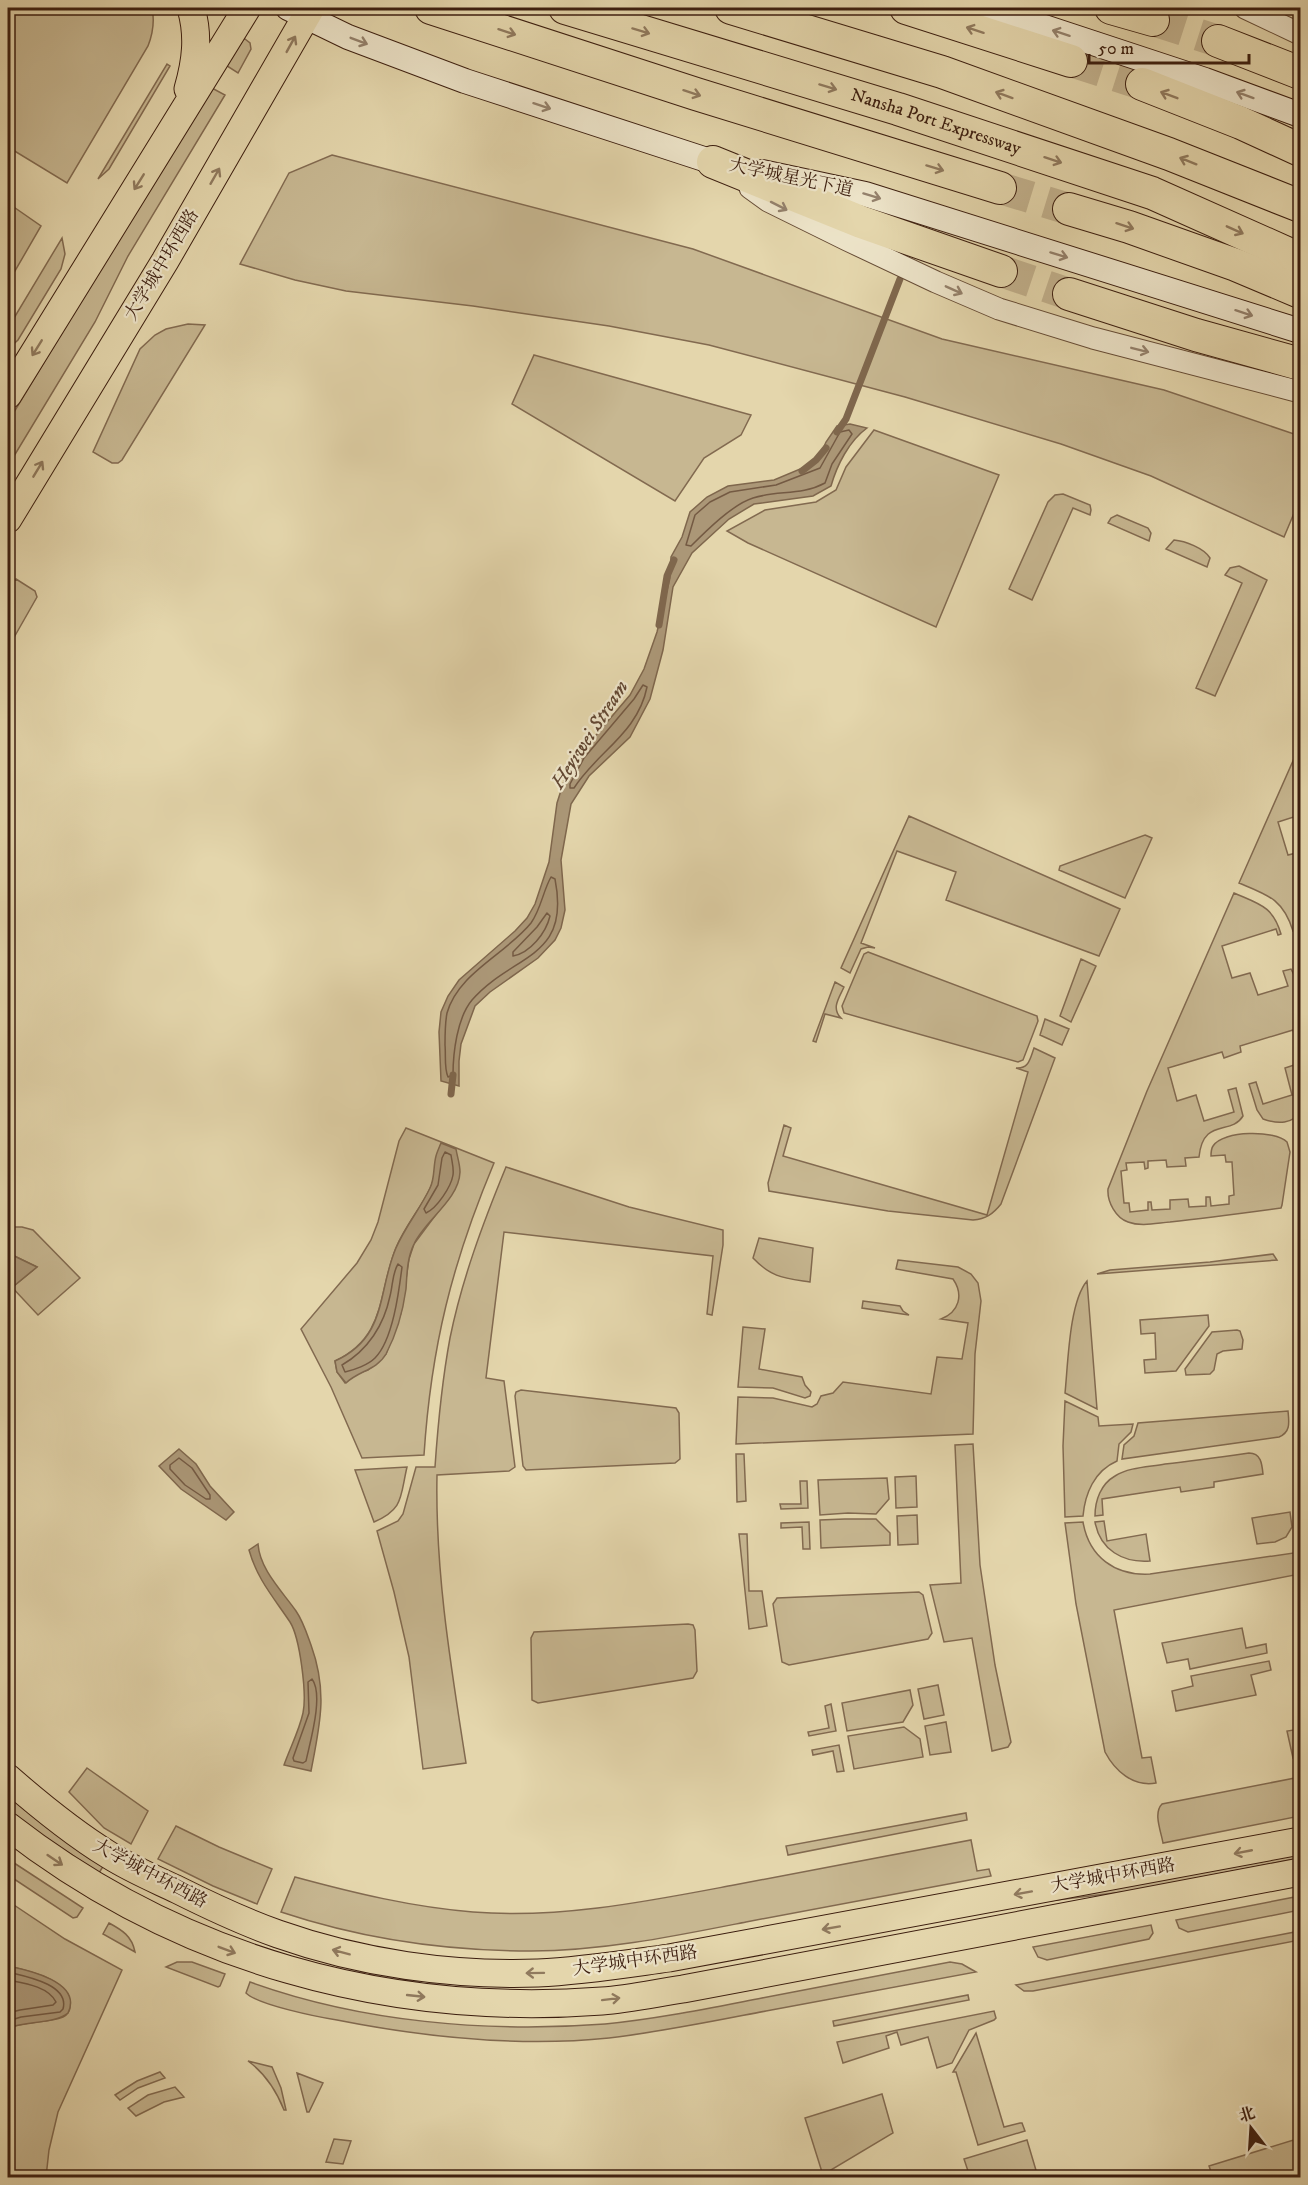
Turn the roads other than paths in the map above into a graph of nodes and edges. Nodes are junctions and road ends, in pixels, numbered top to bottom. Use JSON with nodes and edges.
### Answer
{"nodes":[{"id":1,"x":191,"y":8,"type":"edge"},
{"id":2,"x":247,"y":8,"type":"edge"},
{"id":3,"x":431,"y":8,"type":"edge"},
{"id":4,"x":565,"y":8,"type":"edge"},
{"id":5,"x":731,"y":8,"type":"edge"},
{"id":6,"x":906,"y":8,"type":"edge"},
{"id":7,"x":987,"y":8,"type":"edge"},
{"id":8,"x":1111,"y":8,"type":"edge"},
{"id":9,"x":1245,"y":8,"type":"edge"},
{"id":10,"x":302,"y":10,"type":"edge"},
{"id":11,"x":1154,"y":20,"type":"tunnel mouth"},
{"id":12,"x":1300,"y":34,"type":"edge"},
{"id":13,"x":1218,"y":41,"type":"tunnel mouth"},
{"id":14,"x":1071,"y":61,"type":"tunnel mouth"},
{"id":15,"x":1300,"y":73,"type":"edge"},
{"id":16,"x":1142,"y":84,"type":"tunnel mouth"},
{"id":17,"x":182,"y":115,"type":"junction"},
{"id":18,"x":1300,"y":115,"type":"edge"},
{"id":19,"x":1300,"y":150,"type":"edge"},
{"id":20,"x":713,"y":162,"type":"junction"},
{"id":21,"x":1000,"y":188,"type":"tunnel mouth"},
{"id":22,"x":1300,"y":206,"type":"edge"},
{"id":23,"x":1069,"y":209,"type":"tunnel mouth"},
{"id":24,"x":1300,"y":259,"type":"edge"},
{"id":25,"x":1001,"y":271,"type":"tunnel mouth"},
{"id":26,"x":1300,"y":292,"type":"edge"},
{"id":27,"x":1069,"y":294,"type":"tunnel mouth"},
{"id":28,"x":1300,"y":331,"type":"edge"},
{"id":29,"x":1300,"y":364,"type":"edge"},
{"id":30,"x":1300,"y":392,"type":"edge"},
{"id":31,"x":8,"y":395,"type":"edge"},
{"id":32,"x":8,"y":519,"type":"edge"},
{"id":33,"x":8,"y":1778,"type":"edge"},
{"id":34,"x":8,"y":1826,"type":"edge"},
{"id":35,"x":1300,"y":1841,"type":"edge"},
{"id":36,"x":1300,"y":1872,"type":"edge"}],
"edges":[{"from":1,"to":17,"type":"main road"},
{"from":2,"to":17,"type":"main road"},
{"from":3,"to":21,"type":"highway","one_way":true},
{"from":4,"to":24,"type":"highway","name":"Nansha Port Expressway","one_way":true},
{"from":22,"to":5,"type":"highway","one_way":true},
{"from":14,"to":6,"type":"highway","one_way":true},
{"from":18,"to":7,"type":"main road","one_way":true},
{"from":8,"to":11,"type":"highway"},
{"from":9,"to":12,"type":"street"},
{"from":10,"to":20,"type":"main road","name":"大学城星光下道","one_way":true},
{"from":32,"to":10,"type":"main road","name":"大学城中环西路","one_way":true},
{"from":13,"to":15,"type":"highway"},
{"from":19,"to":16,"type":"highway","one_way":true},
{"from":17,"to":31,"type":"main road","one_way":true},
{"from":20,"to":25,"type":"highway"},
{"from":20,"to":28,"type":"main road","name":"大学城星光下道","one_way":true},
{"from":20,"to":30,"type":"street","one_way":true},
{"from":23,"to":26,"type":"highway","one_way":true},
{"from":27,"to":29,"type":"highway"},
{"from":35,"to":33,"type":"main road","name":"大学城中环西路","one_way":true},
{"from":34,"to":36,"type":"main road","name":"大学城中环西路","one_way":true}]}
